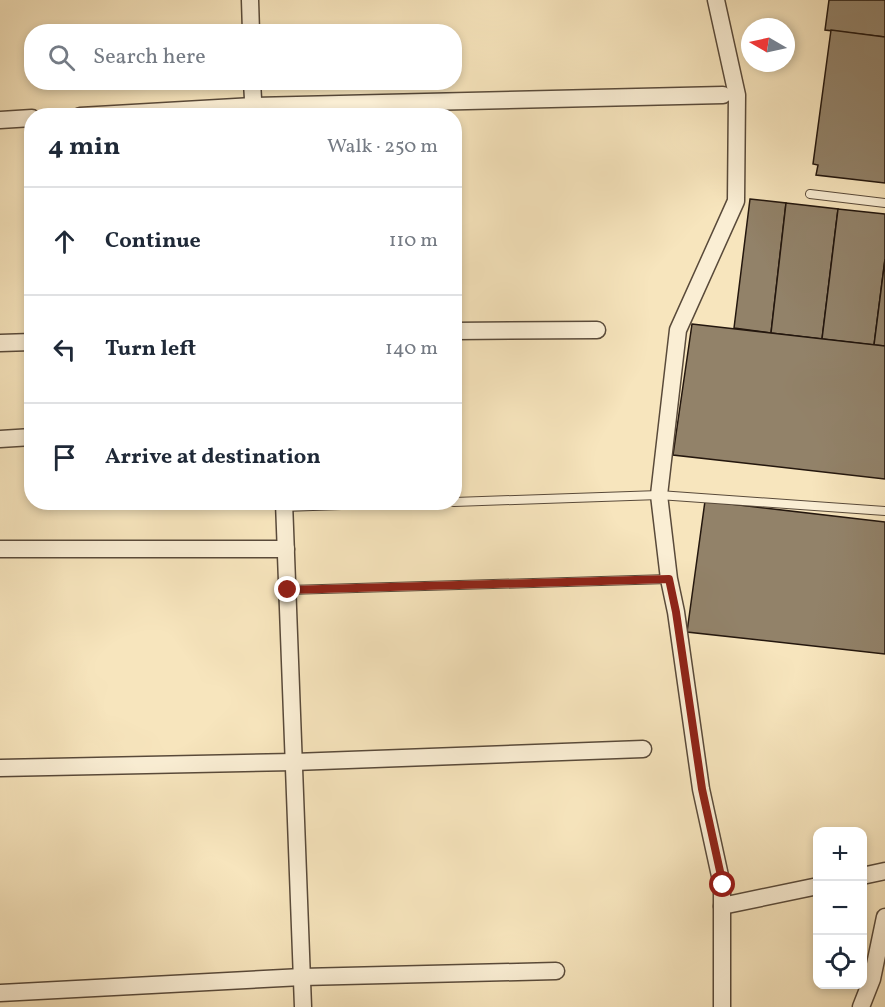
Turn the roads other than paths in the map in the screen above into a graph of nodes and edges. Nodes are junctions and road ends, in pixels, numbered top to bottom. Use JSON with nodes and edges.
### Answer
{"nodes":[{"id":1,"x":249,"y":0,"type":"edge"},
{"id":2,"x":717,"y":0,"type":"edge"},
{"id":3,"x":250,"y":24,"type":"edge"},
{"id":4,"x":253,"y":90,"type":"edge"},
{"id":5,"x":723,"y":95,"type":"dead end"},
{"id":6,"x":254,"y":108,"type":"edge"},
{"id":7,"x":342,"y":108,"type":"edge"},
{"id":8,"x":24,"y":118,"type":"edge"},
{"id":9,"x":0,"y":120,"type":"edge"},
{"id":10,"x":810,"y":194,"type":"dead end"},
{"id":11,"x":885,"y":202,"type":"edge"},
{"id":12,"x":597,"y":330,"type":"dead end"},
{"id":13,"x":462,"y":331,"type":"edge"},
{"id":14,"x":24,"y":342,"type":"edge"},
{"id":15,"x":0,"y":343,"type":"edge"},
{"id":16,"x":24,"y":438,"type":"edge"},
{"id":17,"x":0,"y":439,"type":"edge"},
{"id":18,"x":659,"y":495,"type":"junction"},
{"id":19,"x":462,"y":502,"type":"edge"},
{"id":20,"x":284,"y":510,"type":"edge"},
{"id":21,"x":885,"y":511,"type":"edge"},
{"id":22,"x":0,"y":549,"type":"edge"},
{"id":23,"x":286,"y":549,"type":"junction"},
{"id":24,"x":669,"y":579,"type":"junction"},
{"id":25,"x":288,"y":590,"type":"junction"},
{"id":26,"x":643,"y":749,"type":"dead end"},
{"id":27,"x":294,"y":762,"type":"junction"},
{"id":28,"x":0,"y":768,"type":"edge"},
{"id":29,"x":885,"y":871,"type":"edge"},
{"id":30,"x":867,"y":875,"type":"edge"},
{"id":31,"x":813,"y":886,"type":"edge"},
{"id":32,"x":722,"y":906,"type":"junction"},
{"id":33,"x":885,"y":917,"type":"edge"},
{"id":34,"x":556,"y":971,"type":"dead end"},
{"id":35,"x":302,"y":977,"type":"junction"},
{"id":36,"x":0,"y":993,"type":"edge"},
{"id":37,"x":303,"y":1007,"type":"edge"},
{"id":38,"x":722,"y":1007,"type":"edge"},
{"id":39,"x":861,"y":1007,"type":"edge"}],
"edges":[{"from":1,"to":3,"type":"street"},
{"from":2,"to":18,"type":"street"},
{"from":4,"to":6,"type":"street"},
{"from":5,"to":7,"type":"street"},
{"from":8,"to":9,"type":"street"},
{"from":10,"to":11,"type":"lane"},
{"from":12,"to":13,"type":"street"},
{"from":14,"to":15,"type":"street"},
{"from":16,"to":17,"type":"street"},
{"from":18,"to":19,"type":"lane"},
{"from":18,"to":21,"type":"lane"},
{"from":18,"to":24,"type":"street"},
{"from":20,"to":23,"type":"street"},
{"from":22,"to":23,"type":"street"},
{"from":23,"to":25,"type":"street"},
{"from":24,"to":25,"type":"lane"},
{"from":24,"to":32,"type":"street"},
{"from":25,"to":27,"type":"street"},
{"from":26,"to":27,"type":"street"},
{"from":27,"to":28,"type":"street"},
{"from":27,"to":35,"type":"street"},
{"from":29,"to":30,"type":"street"},
{"from":31,"to":32,"type":"street"},
{"from":32,"to":38,"type":"street"},
{"from":33,"to":39,"type":"street"},
{"from":34,"to":35,"type":"street"},
{"from":35,"to":36,"type":"street"},
{"from":35,"to":37,"type":"street"}]}
